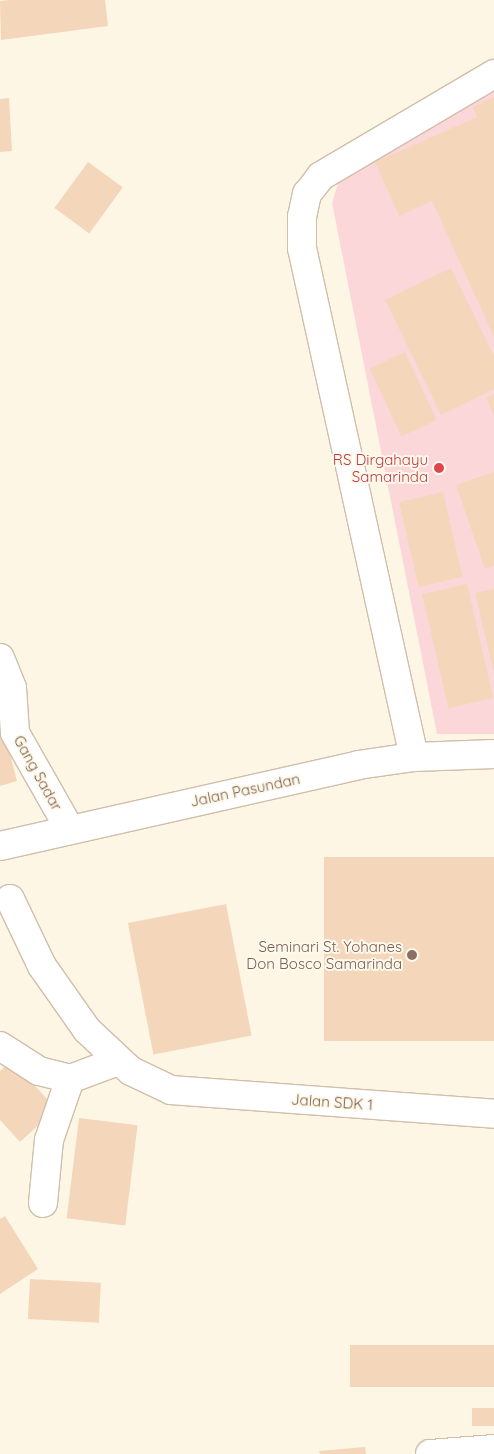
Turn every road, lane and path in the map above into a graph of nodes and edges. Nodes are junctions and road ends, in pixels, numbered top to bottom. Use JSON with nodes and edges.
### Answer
{"nodes":[{"id":1,"x":494,"y":74,"type":"edge"},
{"id":2,"x":0,"y":658,"type":"edge"},
{"id":3,"x":494,"y":754,"type":"edge"},
{"id":4,"x":414,"y":757,"type":"junction"},
{"id":5,"x":69,"y":828,"type":"junction"},
{"id":6,"x":0,"y":846,"type":"edge"},
{"id":7,"x":10,"y":899,"type":"dead end"},
{"id":8,"x":0,"y":1046,"type":"edge"},
{"id":9,"x":118,"y":1061,"type":"junction"},
{"id":10,"x":70,"y":1079,"type":"junction"},
{"id":11,"x":494,"y":1114,"type":"edge"},
{"id":12,"x":43,"y":1203,"type":"dead end"},
{"id":13,"x":494,"y":1449,"type":"edge"},
{"id":14,"x":430,"y":1454,"type":"edge"}],
"edges":[{"from":1,"to":4,"type":"street"},
{"from":2,"to":5,"type":"street","name":"Gang Sadar"},
{"from":3,"to":4,"type":"street","name":"Jalan Pasundan"},
{"from":4,"to":5,"type":"street","name":"Jalan Pasundan"},
{"from":5,"to":6,"type":"street","name":"Jalan Pasundan"},
{"from":7,"to":9,"type":"street"},
{"from":8,"to":10,"type":"street"},
{"from":9,"to":10,"type":"street"},
{"from":9,"to":11,"type":"street","name":"Jalan SDK 1"},
{"from":10,"to":12,"type":"street"},
{"from":13,"to":14,"type":"street"}]}
